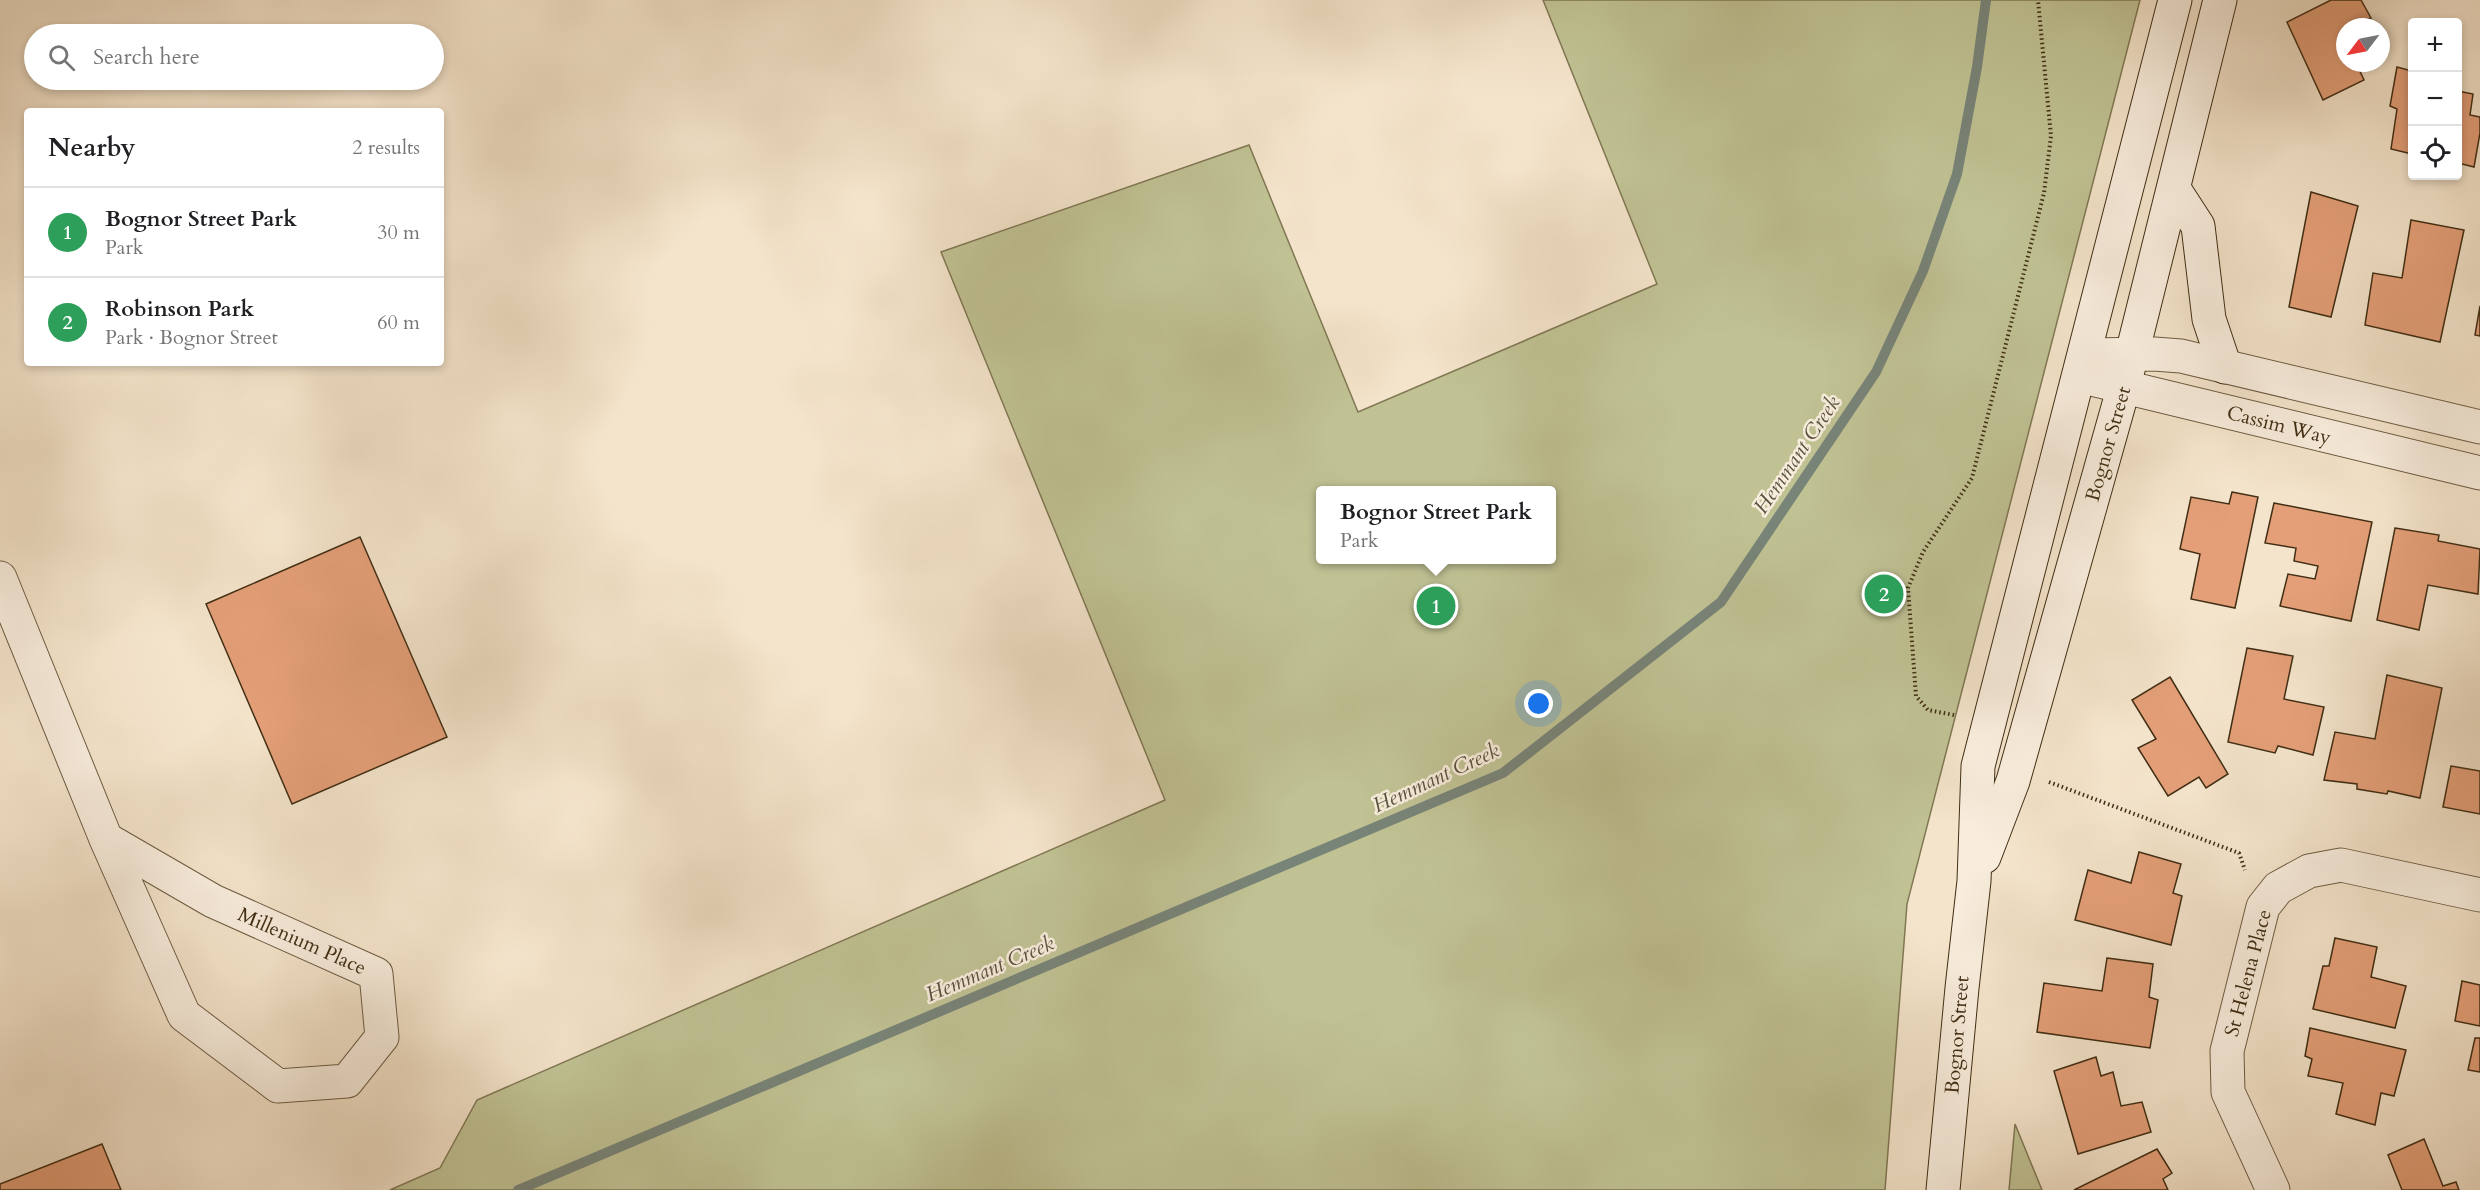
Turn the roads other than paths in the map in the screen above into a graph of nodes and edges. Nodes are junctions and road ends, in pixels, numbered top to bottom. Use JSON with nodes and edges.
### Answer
{"nodes":[{"id":1,"x":2175,"y":0,"type":"edge"},
{"id":2,"x":2220,"y":0,"type":"edge"},
{"id":3,"x":2175,"y":189,"type":"junction"},
{"id":4,"x":2132,"y":354,"type":"junction"},
{"id":5,"x":2082,"y":365,"type":"junction"},
{"id":6,"x":2224,"y":368,"type":"junction"},
{"id":7,"x":2124,"y":386,"type":"junction"},
{"id":8,"x":2480,"y":427,"type":"edge"},
{"id":9,"x":2480,"y":473,"type":"edge"},
{"id":10,"x":0,"y":578,"type":"edge"},
{"id":11,"x":106,"y":838,"type":"junction"},
{"id":12,"x":1974,"y":881,"type":"junction"},
{"id":13,"x":2480,"y":894,"type":"edge"},
{"id":14,"x":1943,"y":1190,"type":"edge"},
{"id":15,"x":2273,"y":1190,"type":"edge"}],
"edges":[{"from":1,"to":5,"type":"street","name":"Bognor Street"},
{"from":2,"to":3,"type":"street","name":"Bognor Street"},
{"from":3,"to":4,"type":"street","name":"Bognor Street"},
{"from":3,"to":6,"type":"street"},
{"from":4,"to":5,"type":"street"},
{"from":4,"to":6,"type":"street"},
{"from":4,"to":7,"type":"street","name":"Bognor Street"},
{"from":5,"to":7,"type":"street","name":"Cassim Way"},
{"from":5,"to":12,"type":"street","name":"Bognor Street"},
{"from":6,"to":8,"type":"street"},
{"from":7,"to":9,"type":"street","name":"Cassim Way"},
{"from":7,"to":12,"type":"street","name":"Bognor Street"},
{"from":10,"to":11,"type":"street","name":"Millenium Place"},
{"from":11,"to":11,"type":"street","name":"Millenium Place"},
{"from":12,"to":14,"type":"street","name":"Bognor Street"},
{"from":13,"to":15,"type":"street","name":"St Helena Place"}]}
